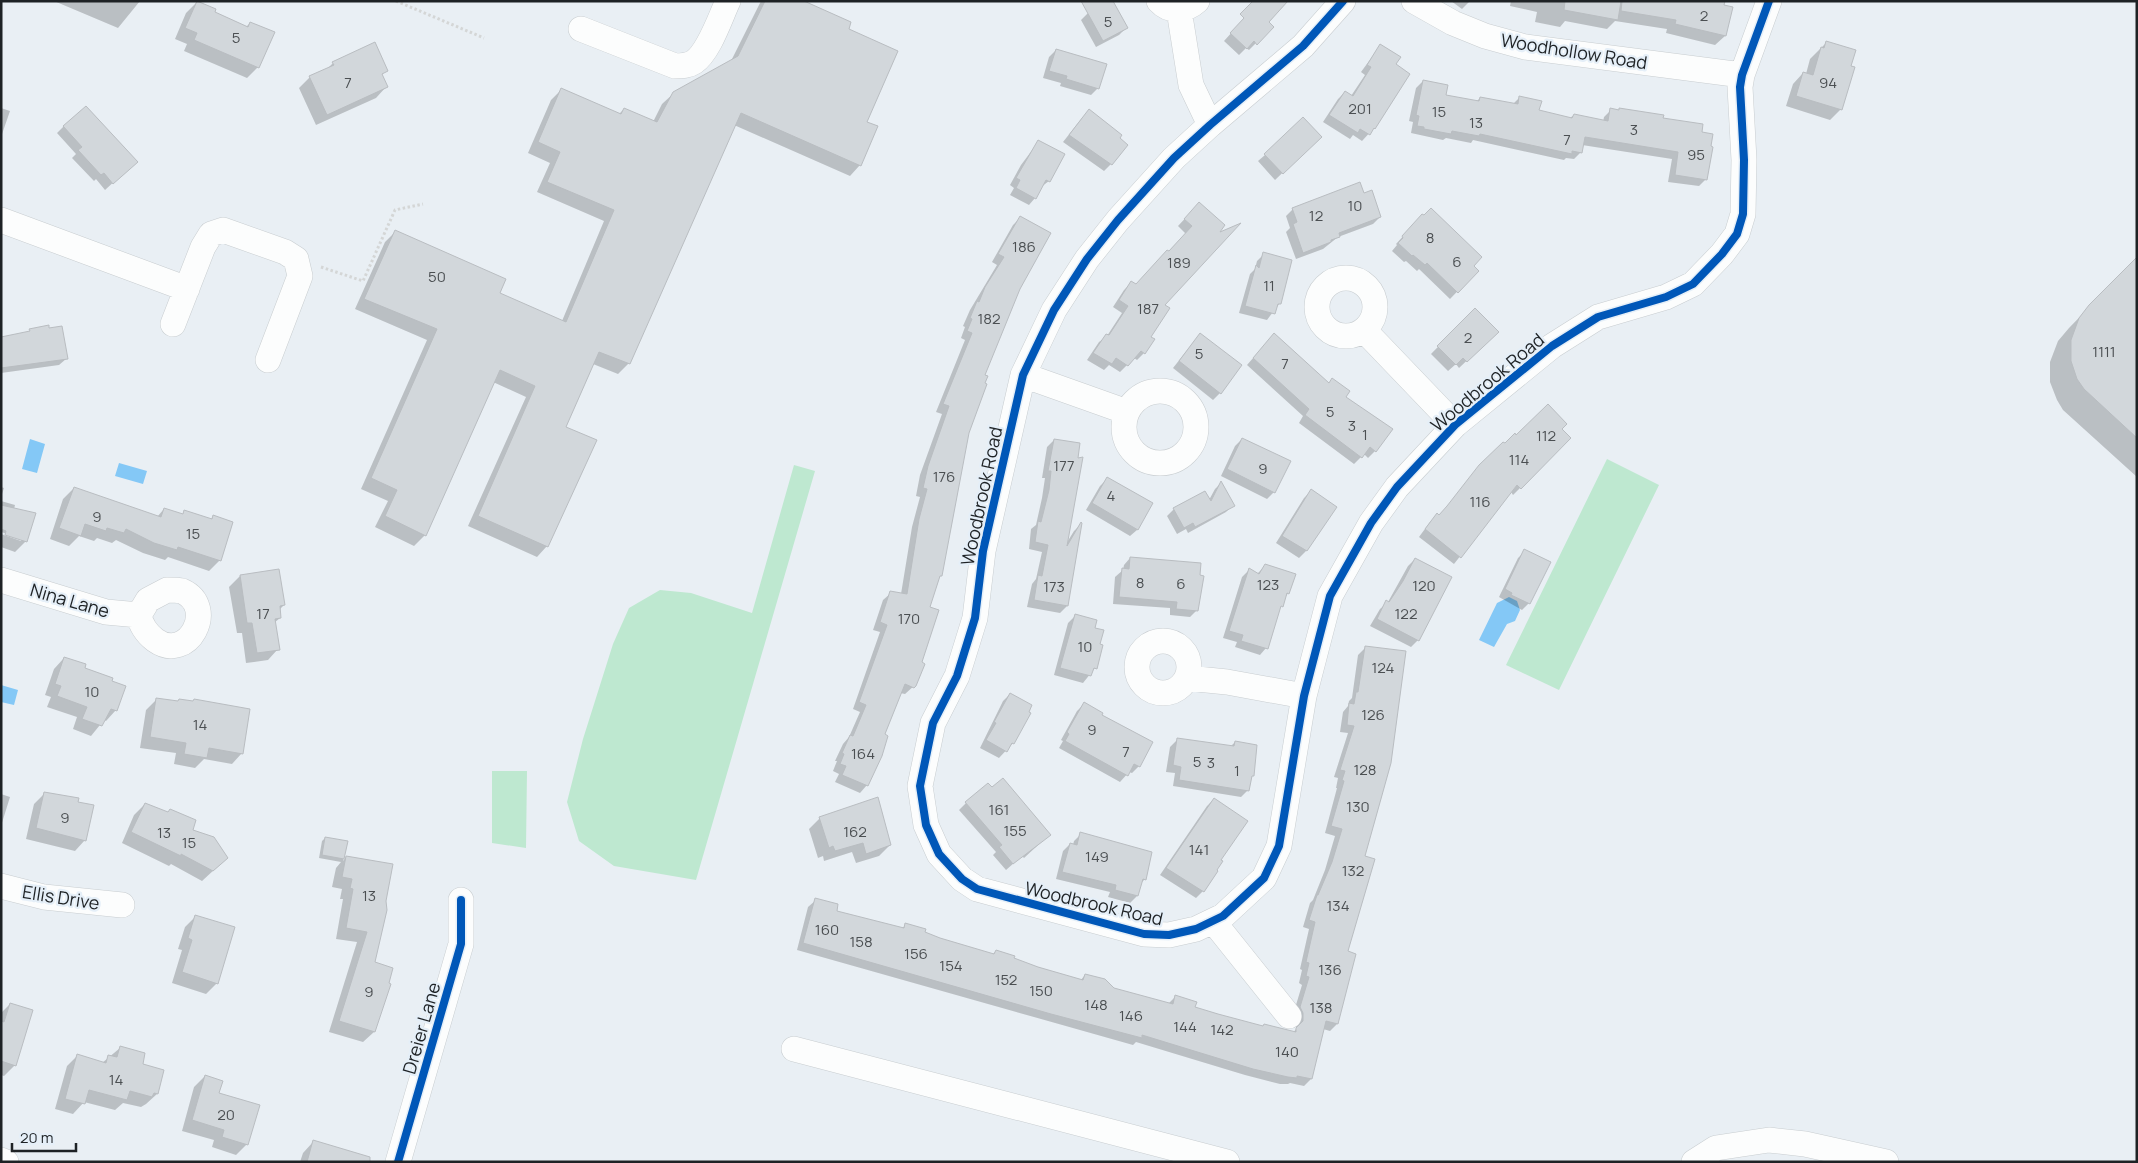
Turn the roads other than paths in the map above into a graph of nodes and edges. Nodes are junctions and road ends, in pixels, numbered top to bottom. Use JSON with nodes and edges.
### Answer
{"nodes":[{"id":1,"x":728,"y":1,"type":"edge"},
{"id":2,"x":1343,"y":1,"type":"edge"},
{"id":3,"x":1414,"y":1,"type":"edge"},
{"id":4,"x":1769,"y":1,"type":"edge"},
{"id":5,"x":1178,"y":4,"type":"edge"},
{"id":6,"x":581,"y":28,"type":"dead end"},
{"id":7,"x":1742,"y":75,"type":"junction"},
{"id":8,"x":1210,"y":125,"type":"junction"},
{"id":9,"x":1,"y":220,"type":"edge"},
{"id":10,"x":187,"y":289,"type":"junction"},
{"id":11,"x":173,"y":324,"type":"dead end"},
{"id":12,"x":1364,"y":330,"type":"dead end"},
{"id":13,"x":268,"y":360,"type":"dead end"},
{"id":14,"x":1023,"y":376,"type":"junction"},
{"id":15,"x":1128,"y":412,"type":"dead end"},
{"id":16,"x":1455,"y":425,"type":"junction"},
{"id":17,"x":1,"y":580,"type":"edge"},
{"id":18,"x":139,"y":615,"type":"dead end"},
{"id":19,"x":1187,"y":678,"type":"dead end"},
{"id":20,"x":1304,"y":696,"type":"junction"},
{"id":21,"x":1,"y":886,"type":"edge"},
{"id":22,"x":461,"y":900,"type":"dead end"},
{"id":23,"x":122,"y":905,"type":"dead end"},
{"id":24,"x":1213,"y":921,"type":"junction"},
{"id":25,"x":1289,"y":1016,"type":"dead end"},
{"id":26,"x":794,"y":1049,"type":"dead end"},
{"id":27,"x":1181,"y":1156,"type":"edge"},
{"id":28,"x":1,"y":1160,"type":"edge"},
{"id":29,"x":6,"y":1162,"type":"edge"},
{"id":30,"x":398,"y":1162,"type":"edge"},
{"id":31,"x":1227,"y":1162,"type":"edge"},
{"id":32,"x":1694,"y":1162,"type":"edge"},
{"id":33,"x":1886,"y":1162,"type":"edge"}],
"edges":[{"from":1,"to":6,"type":"street"},
{"from":2,"to":8,"type":"street","name":"Woodbrook Road"},
{"from":3,"to":7,"type":"street","name":"Woodhollow Road"},
{"from":4,"to":7,"type":"street","name":"Woodbrook Road"},
{"from":5,"to":8,"type":"street"},
{"from":7,"to":16,"type":"street","name":"Woodbrook Road"},
{"from":8,"to":14,"type":"street","name":"Woodbrook Road"},
{"from":9,"to":10,"type":"street"},
{"from":10,"to":11,"type":"street"},
{"from":10,"to":13,"type":"street"},
{"from":12,"to":16,"type":"street"},
{"from":14,"to":15,"type":"street"},
{"from":14,"to":24,"type":"street","name":"Woodbrook Road"},
{"from":16,"to":20,"type":"street","name":"Woodbrook Road"},
{"from":17,"to":18,"type":"street","name":"Nina Lane"},
{"from":19,"to":20,"type":"street"},
{"from":20,"to":24,"type":"street","name":"Woodbrook Road"},
{"from":21,"to":23,"type":"street","name":"Ellis Drive"},
{"from":22,"to":30,"type":"street","name":"Dreier Lane"},
{"from":24,"to":25,"type":"street"},
{"from":26,"to":27,"type":"street"},
{"from":27,"to":31,"type":"street"},
{"from":28,"to":29,"type":"street"},
{"from":32,"to":33,"type":"street"}]}
